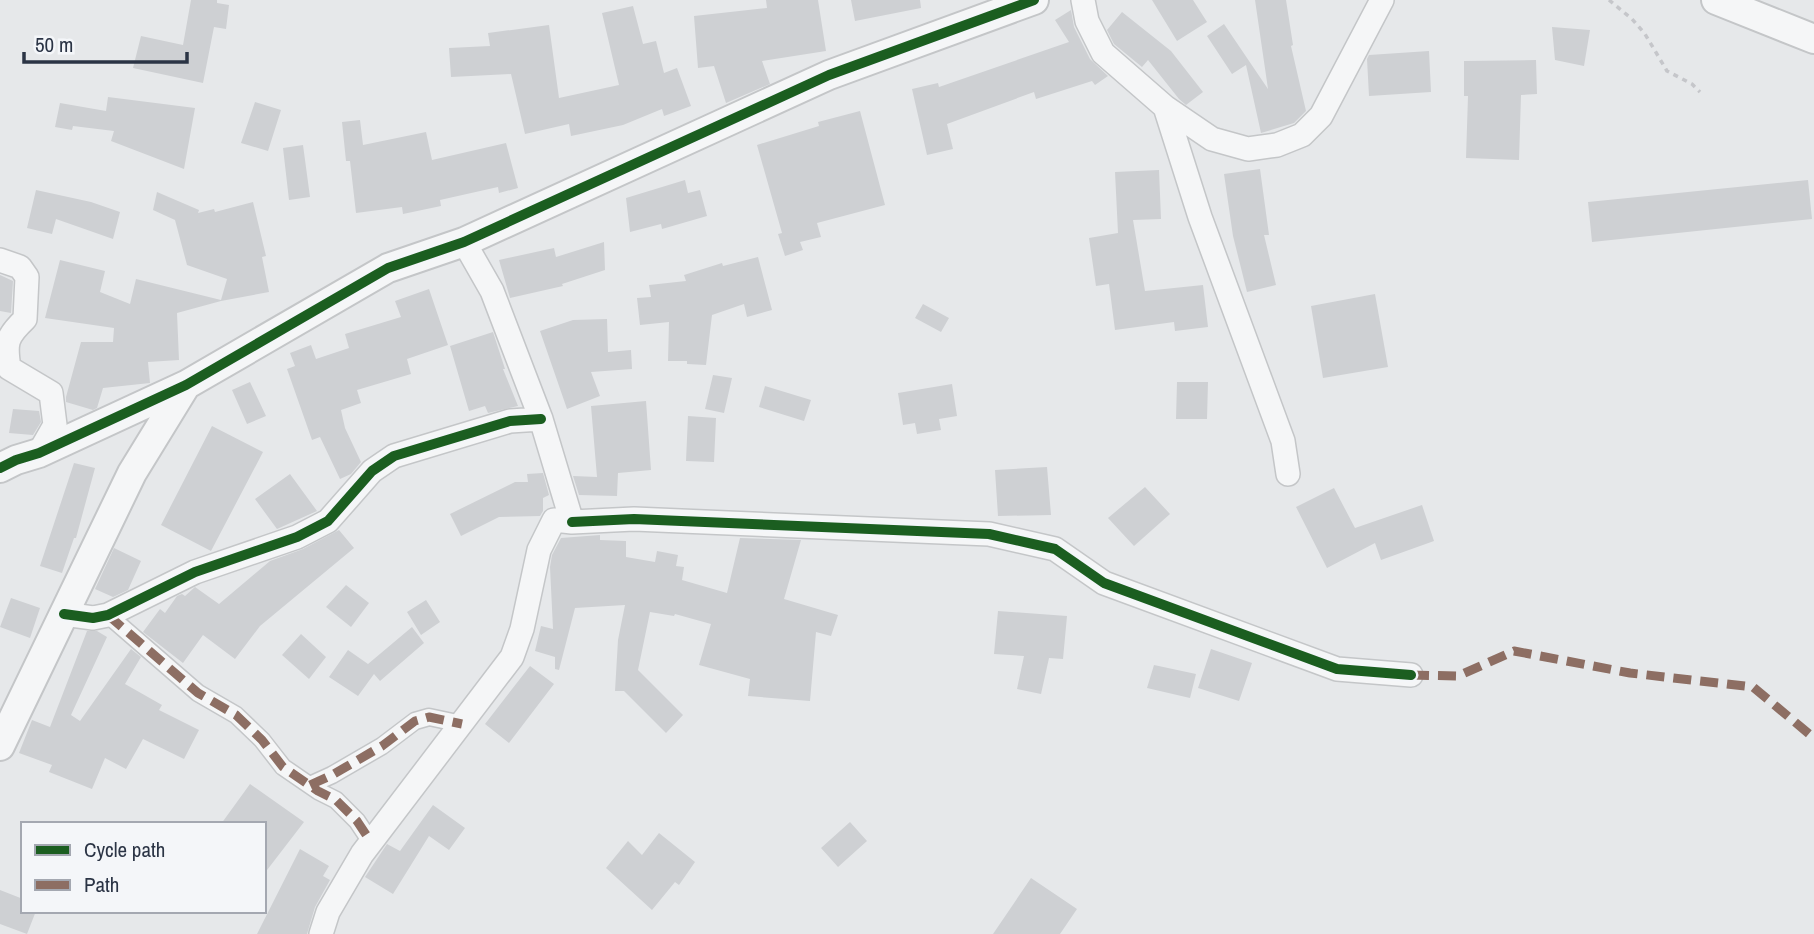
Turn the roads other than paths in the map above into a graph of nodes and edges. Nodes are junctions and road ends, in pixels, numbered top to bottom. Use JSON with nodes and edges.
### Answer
{"nodes":[{"id":1,"x":1034,"y":0,"type":"edge"},
{"id":2,"x":1083,"y":0,"type":"edge"},
{"id":3,"x":1382,"y":0,"type":"edge"},
{"id":4,"x":1716,"y":0,"type":"edge"},
{"id":5,"x":1814,"y":39,"type":"edge"},
{"id":6,"x":1165,"y":107,"type":"junction"},
{"id":7,"x":464,"y":242,"type":"junction"},
{"id":8,"x":0,"y":261,"type":"edge"},
{"id":9,"x":186,"y":385,"type":"junction"},
{"id":10,"x":541,"y":419,"type":"junction"},
{"id":11,"x":39,"y":453,"type":"junction"},
{"id":12,"x":0,"y":468,"type":"edge"},
{"id":13,"x":1289,"y":474,"type":"dead end"},
{"id":14,"x":572,"y":522,"type":"junction"},
{"id":15,"x":64,"y":614,"type":"junction"},
{"id":16,"x":107,"y":615,"type":"junction"},
{"id":17,"x":1411,"y":675,"type":"dead end"},
{"id":18,"x":462,"y":724,"type":"junction"},
{"id":19,"x":0,"y":746,"type":"edge"},
{"id":20,"x":310,"y":785,"type":"junction"},
{"id":21,"x":371,"y":842,"type":"junction"},
{"id":22,"x":321,"y":934,"type":"edge"}],
"edges":[{"from":1,"to":7,"type":"street"},
{"from":2,"to":6,"type":"street"},
{"from":3,"to":6,"type":"street"},
{"from":4,"to":5,"type":"street"},
{"from":6,"to":13,"type":"street"},
{"from":7,"to":9,"type":"street"},
{"from":7,"to":10,"type":"street"},
{"from":8,"to":11,"type":"street"},
{"from":9,"to":11,"type":"street"},
{"from":9,"to":15,"type":"street"},
{"from":10,"to":14,"type":"street"},
{"from":10,"to":16,"type":"street"},
{"from":11,"to":12,"type":"street"},
{"from":14,"to":17,"type":"street"},
{"from":14,"to":18,"type":"street"},
{"from":15,"to":16,"type":"street"},
{"from":15,"to":19,"type":"street"},
{"from":16,"to":20,"type":"street"},
{"from":18,"to":20,"type":"street"},
{"from":18,"to":21,"type":"street"},
{"from":20,"to":21,"type":"street"},
{"from":21,"to":22,"type":"street"}]}
